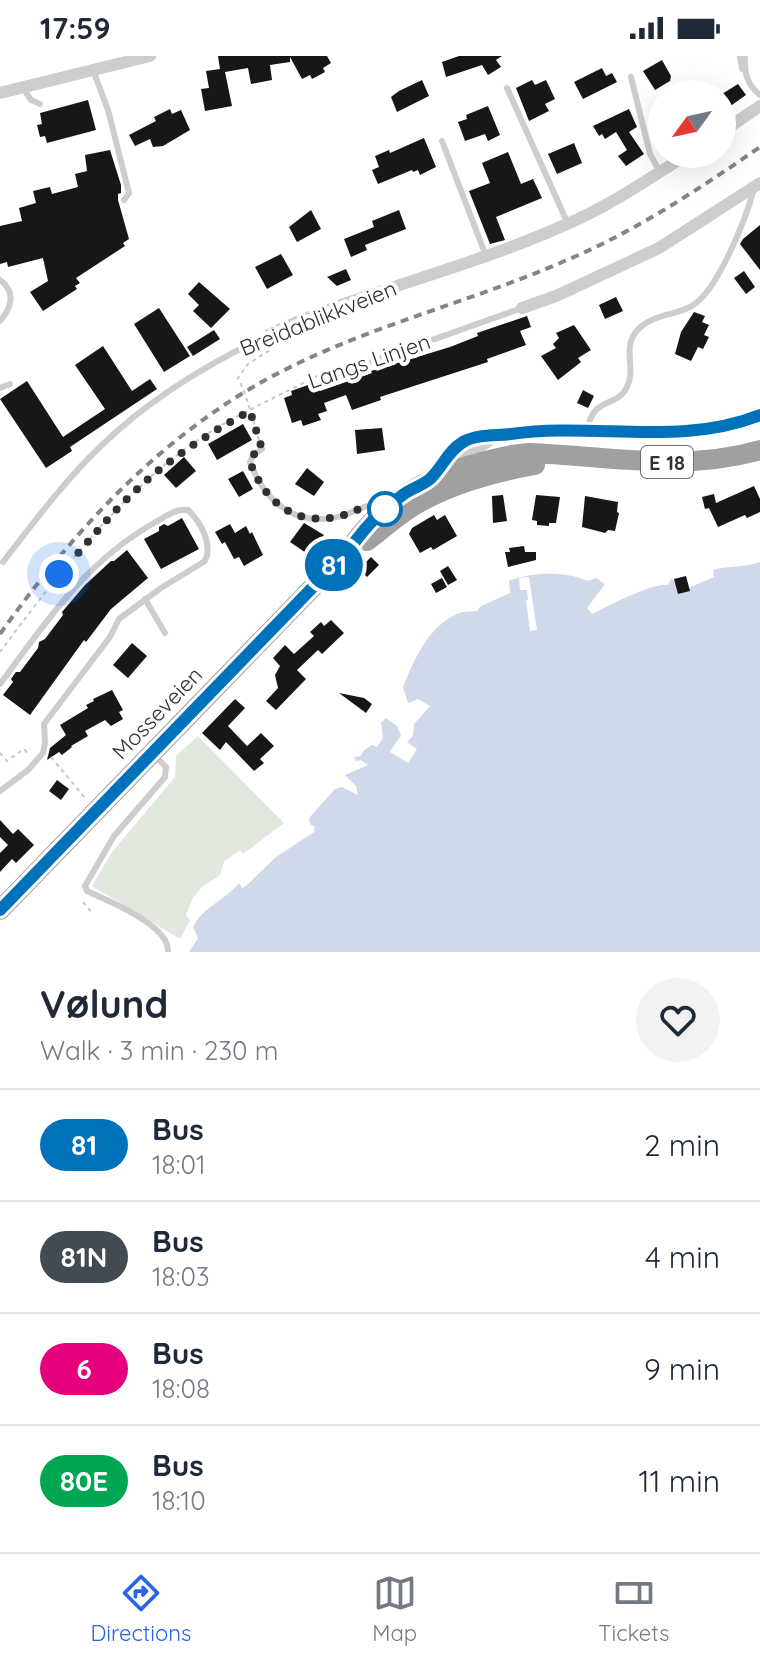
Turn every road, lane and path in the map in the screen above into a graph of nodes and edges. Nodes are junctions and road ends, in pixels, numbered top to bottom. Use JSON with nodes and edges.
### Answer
{"nodes":[{"id":1,"x":150,"y":56,"type":"edge"},
{"id":2,"x":743,"y":56,"type":"edge"},
{"id":3,"x":93,"y":70,"type":"junction"},
{"id":4,"x":631,"y":77,"type":"dead end"},
{"id":5,"x":23,"y":88,"type":"junction"},
{"id":6,"x":507,"y":88,"type":"dead end"},
{"id":7,"x":0,"y":93,"type":"edge"},
{"id":8,"x":760,"y":95,"type":"edge"},
{"id":9,"x":40,"y":104,"type":"dead end"},
{"id":10,"x":760,"y":106,"type":"edge"},
{"id":11,"x":736,"y":122,"type":"edge"},
{"id":12,"x":442,"y":141,"type":"dead end"},
{"id":13,"x":666,"y":168,"type":"edge"},
{"id":14,"x":660,"y":172,"type":"junction"},
{"id":15,"x":757,"y":184,"type":"edge"},
{"id":16,"x":124,"y":200,"type":"dead end"},
{"id":17,"x":568,"y":224,"type":"junction"},
{"id":18,"x":486,"y":256,"type":"junction"},
{"id":19,"x":0,"y":280,"type":"edge"},
{"id":20,"x":522,"y":308,"type":"joint"},
{"id":21,"x":0,"y":321,"type":"edge"},
{"id":22,"x":274,"y":340,"type":"junction"},
{"id":23,"x":331,"y":376,"type":"joint"},
{"id":24,"x":10,"y":384,"type":"dead end"},
{"id":25,"x":0,"y":388,"type":"edge"},
{"id":26,"x":250,"y":411,"type":"junction"},
{"id":27,"x":760,"y":415,"type":"edge"},
{"id":28,"x":587,"y":430,"type":"junction"},
{"id":29,"x":496,"y":435,"type":"junction"},
{"id":30,"x":262,"y":449,"type":"joint"},
{"id":31,"x":760,"y":450,"type":"edge"},
{"id":32,"x":457,"y":477,"type":"junction"},
{"id":33,"x":429,"y":480,"type":"junction"},
{"id":34,"x":385,"y":508,"type":"junction"},
{"id":35,"x":349,"y":550,"type":"junction"},
{"id":36,"x":3,"y":562,"type":"dead end"},
{"id":37,"x":145,"y":599,"type":"junction"},
{"id":38,"x":165,"y":633,"type":"dead end"},
{"id":39,"x":0,"y":652,"type":"edge"},
{"id":40,"x":0,"y":684,"type":"edge"},
{"id":41,"x":152,"y":752,"type":"junction"},
{"id":42,"x":0,"y":753,"type":"edge"},
{"id":43,"x":43,"y":753,"type":"junction"},
{"id":44,"x":34,"y":763,"type":"junction"},
{"id":45,"x":0,"y":791,"type":"edge"},
{"id":46,"x":91,"y":805,"type":"junction"},
{"id":47,"x":0,"y":910,"type":"edge"},
{"id":48,"x":168,"y":952,"type":"edge"}],
"edges":[{"from":1,"to":3,"type":"street"},
{"from":2,"to":8,"type":"lane"},
{"from":3,"to":5,"type":"street"},
{"from":3,"to":16,"type":"lane"},
{"from":4,"to":14,"type":"lane"},
{"from":5,"to":7,"type":"street"},
{"from":5,"to":9,"type":"lane"},
{"from":6,"to":17,"type":"lane"},
{"from":10,"to":11,"type":"street"},
{"from":12,"to":18,"type":"lane"},
{"from":13,"to":14,"type":"street","name":"Breidablikkveien"},
{"from":14,"to":17,"type":"street","name":"Breidablikkveien"},
{"from":15,"to":20,"type":"street","name":"Langs Linjen"},
{"from":15,"to":28,"type":"lane"},
{"from":17,"to":18,"type":"street","name":"Breidablikkveien"},
{"from":18,"to":22,"type":"street","name":"Breidablikkveien"},
{"from":19,"to":21,"type":"lane"},
{"from":20,"to":23,"type":"lane","name":"Langs Linjen"},
{"from":22,"to":26,"type":"path"},
{"from":22,"to":36,"type":"lane","name":"Breidablikkveien"},
{"from":23,"to":26,"type":"path","name":"Langs Linjen"},
{"from":24,"to":25,"type":"lane"},
{"from":26,"to":30,"type":"path"},
{"from":26,"to":39,"type":"path","name":"Langs Linjen"},
{"from":27,"to":28,"type":"street"},
{"from":28,"to":29,"type":"street"},
{"from":29,"to":32,"type":"street"},
{"from":29,"to":33,"type":"street"},
{"from":30,"to":34,"type":"lane"},
{"from":31,"to":32,"type":"highway","name":"Mosseveien","number":"E 18"},
{"from":32,"to":33,"type":"highway","name":"Mosseveien","number":"E 18"},
{"from":32,"to":35,"type":"highway","name":"Mosseveien","number":"E 18"},
{"from":33,"to":34,"type":"highway","name":"Mosseveien","number":"E 18"},
{"from":34,"to":35,"type":"highway","name":"Mosseveien","number":"E 18"},
{"from":35,"to":41,"type":"highway","name":"Mosseveien","number":"E 18"},
{"from":37,"to":38,"type":"lane"},
{"from":37,"to":40,"type":"lane"},
{"from":37,"to":43,"type":"lane"},
{"from":41,"to":46,"type":"highway","name":"Mosseveien","number":"E 18"},
{"from":41,"to":48,"type":"lane"},
{"from":42,"to":44,"type":"path"},
{"from":43,"to":44,"type":"lane"},
{"from":43,"to":46,"type":"path"},
{"from":44,"to":45,"type":"lane"},
{"from":46,"to":47,"type":"highway","name":"Mosseveien","number":"E 18"}]}
